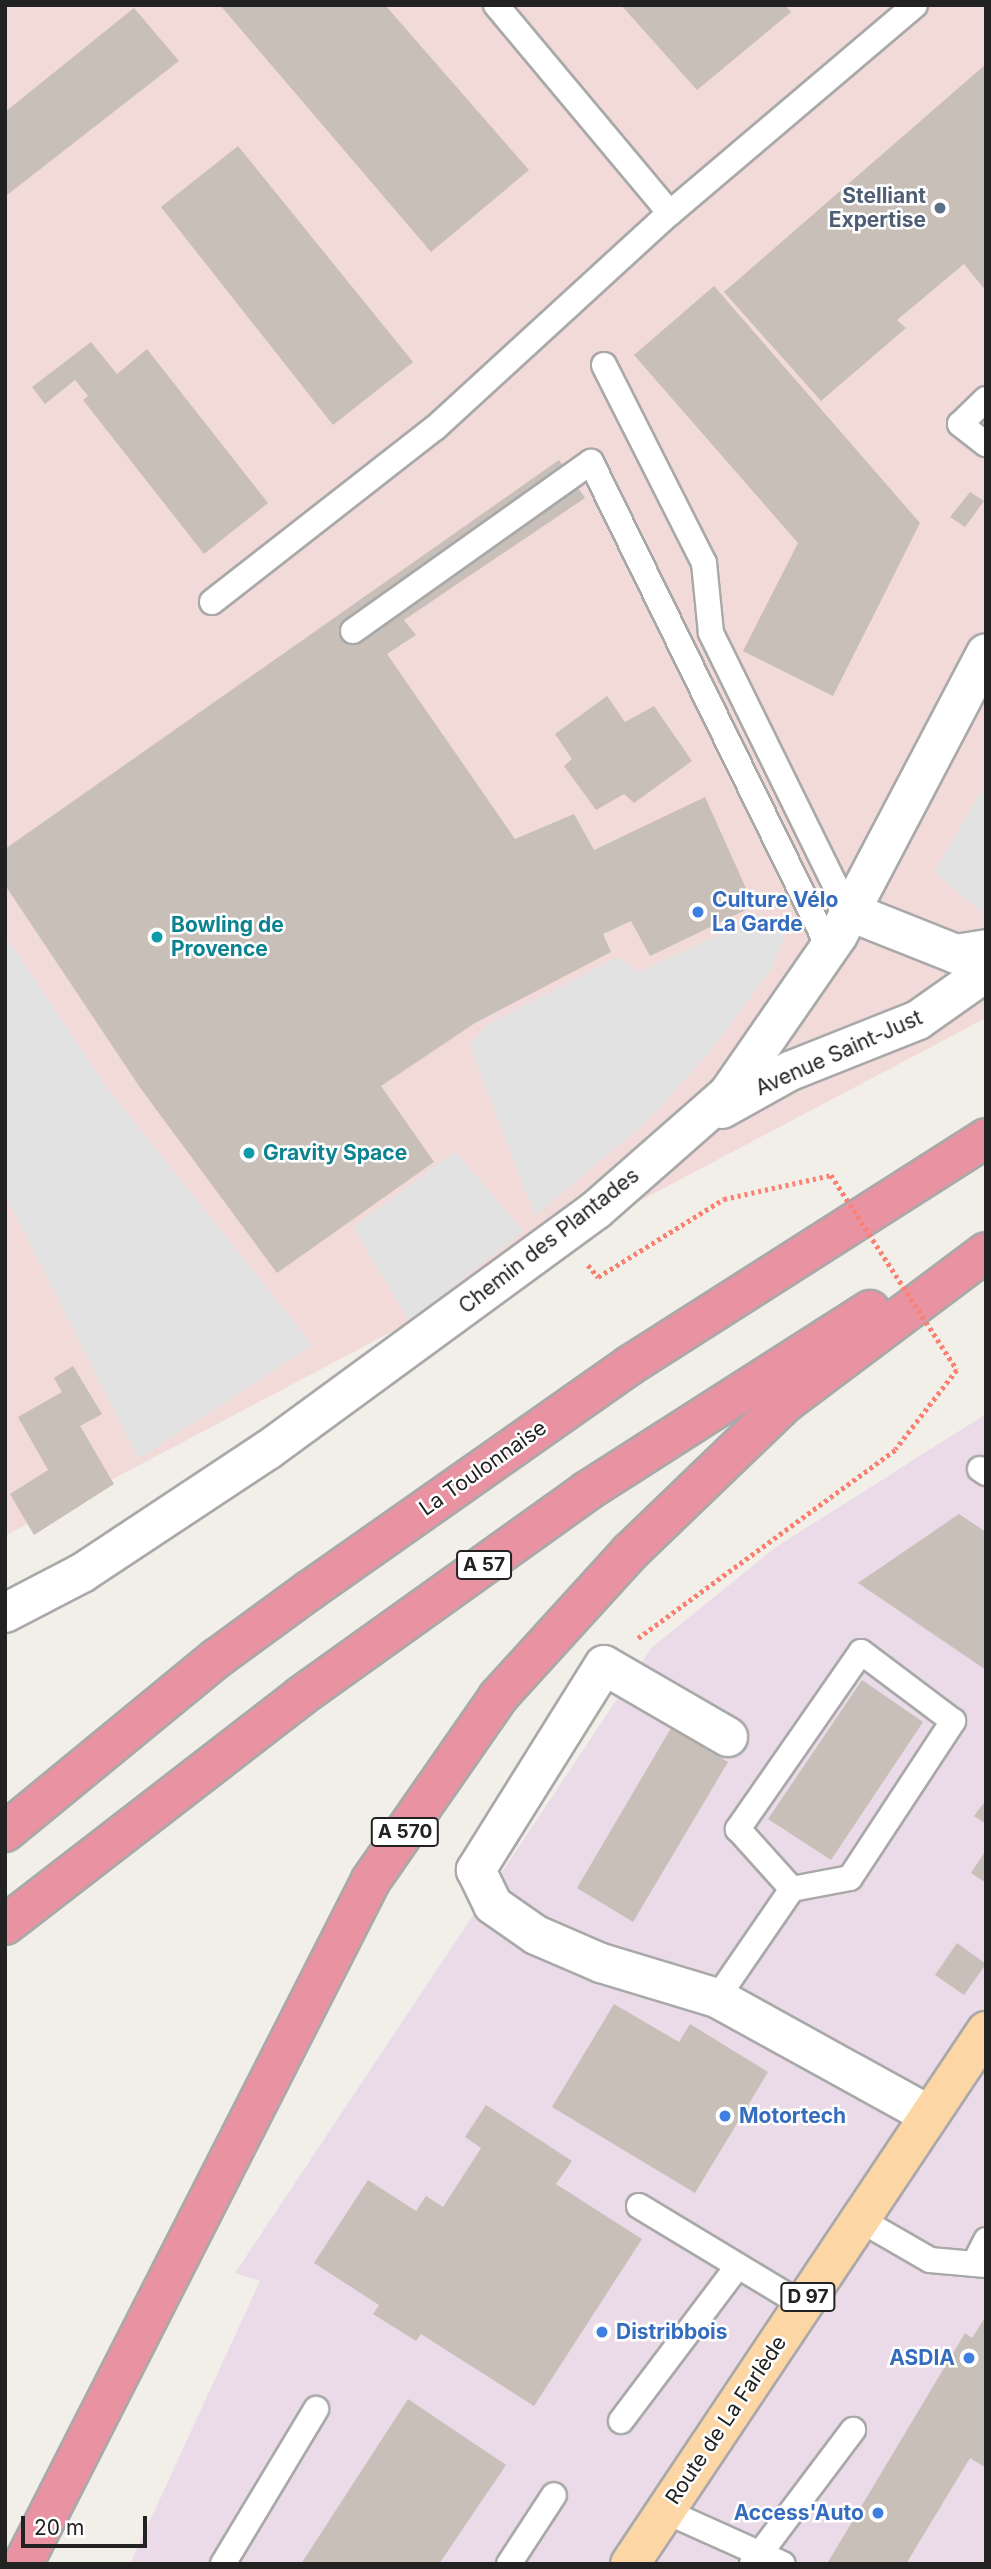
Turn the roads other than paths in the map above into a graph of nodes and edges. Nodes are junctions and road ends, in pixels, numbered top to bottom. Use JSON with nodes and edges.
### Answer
{"nodes":[{"id":1,"x":496,"y":5,"type":"edge"},
{"id":2,"x":915,"y":5,"type":"edge"},
{"id":3,"x":670,"y":213,"type":"junction"},
{"id":4,"x":604,"y":365,"type":"dead end"},
{"id":5,"x":986,"y":399,"type":"edge"},
{"id":6,"x":986,"y":444,"type":"edge"},
{"id":7,"x":212,"y":602,"type":"dead end"},
{"id":8,"x":353,"y":631,"type":"dead end"},
{"id":9,"x":986,"y":653,"type":"edge"},
{"id":10,"x":848,"y":911,"type":"junction"},
{"id":11,"x":829,"y":948,"type":"junction"},
{"id":12,"x":986,"y":949,"type":"edge"},
{"id":13,"x":986,"y":972,"type":"edge"},
{"id":14,"x":689,"y":1128,"type":"junction"},
{"id":15,"x":986,"y":1138,"type":"edge"},
{"id":16,"x":986,"y":1237,"type":"edge"},
{"id":17,"x":986,"y":1252,"type":"edge"},
{"id":18,"x":5,"y":1613,"type":"edge"},
{"id":19,"x":217,"y":1658,"type":"junction"},
{"id":20,"x":729,"y":1737,"type":"dead end"},
{"id":21,"x":5,"y":1805,"type":"edge"},
{"id":22,"x":5,"y":1832,"type":"edge"},
{"id":23,"x":792,"y":1889,"type":"junction"},
{"id":24,"x":5,"y":1925,"type":"edge"},
{"id":25,"x":717,"y":1998,"type":"junction"},
{"id":26,"x":986,"y":2031,"type":"edge"},
{"id":27,"x":929,"y":2115,"type":"junction"},
{"id":28,"x":639,"y":2206,"type":"dead end"},
{"id":29,"x":859,"y":2219,"type":"junction"},
{"id":30,"x":986,"y":2240,"type":"edge"},
{"id":31,"x":980,"y":2264,"type":"edge"},
{"id":32,"x":738,"y":2266,"type":"junction"},
{"id":33,"x":803,"y":2305,"type":"junction"},
{"id":34,"x":316,"y":2409,"type":"dead end"},
{"id":35,"x":621,"y":2421,"type":"dead end"},
{"id":36,"x":853,"y":2430,"type":"dead end"},
{"id":37,"x":554,"y":2495,"type":"dead end"},
{"id":38,"x":665,"y":2511,"type":"junction"},
{"id":39,"x":755,"y":2558,"type":"edge"},
{"id":40,"x":23,"y":2564,"type":"edge"},
{"id":41,"x":223,"y":2564,"type":"edge"},
{"id":42,"x":509,"y":2564,"type":"edge"},
{"id":43,"x":630,"y":2564,"type":"edge"},
{"id":44,"x":783,"y":2564,"type":"edge"}],
"edges":[{"from":1,"to":3,"type":"lane"},
{"from":2,"to":3,"type":"lane"},
{"from":3,"to":7,"type":"lane"},
{"from":4,"to":10,"type":"lane"},
{"from":5,"to":6,"type":"lane"},
{"from":8,"to":11,"type":"lane"},
{"from":9,"to":10,"type":"street","name":"Chemin des Plantades"},
{"from":10,"to":11,"type":"street","name":"Chemin des Plantades"},
{"from":10,"to":12,"type":"street"},
{"from":11,"to":14,"type":"street","name":"Chemin des Plantades"},
{"from":13,"to":14,"type":"street","name":"Avenue Saint-Just"},
{"from":14,"to":18,"type":"street","name":"Chemin des Plantades"},
{"from":15,"to":19,"type":"highway","name":"La Toulonnaise"},
{"from":16,"to":24,"type":"highway","number":"A 57"},
{"from":17,"to":40,"type":"highway","number":"A 570"},
{"from":19,"to":21,"type":"highway"},
{"from":19,"to":22,"type":"highway","name":"La Toulonnaise"},
{"from":20,"to":25,"type":"street"},
{"from":23,"to":23,"type":"lane"},
{"from":23,"to":25,"type":"lane"},
{"from":25,"to":27,"type":"street"},
{"from":26,"to":27,"type":"main road","name":"Route de La Farlède","number":"D 97"},
{"from":27,"to":29,"type":"main road","name":"Route de La Farlède","number":"D 97"},
{"from":28,"to":32,"type":"lane"},
{"from":29,"to":31,"type":"lane"},
{"from":29,"to":33,"type":"main road","name":"Route de La Farlède","number":"D 97"},
{"from":30,"to":31,"type":"lane"},
{"from":32,"to":33,"type":"lane"},
{"from":32,"to":35,"type":"lane"},
{"from":33,"to":38,"type":"main road","name":"Route de La Farlède","number":"D 97"},
{"from":34,"to":41,"type":"lane"},
{"from":36,"to":39,"type":"lane"},
{"from":37,"to":42,"type":"lane"},
{"from":38,"to":39,"type":"lane"},
{"from":38,"to":43,"type":"main road","name":"Route de La Farlède","number":"D 97"},
{"from":39,"to":44,"type":"lane"}]}
